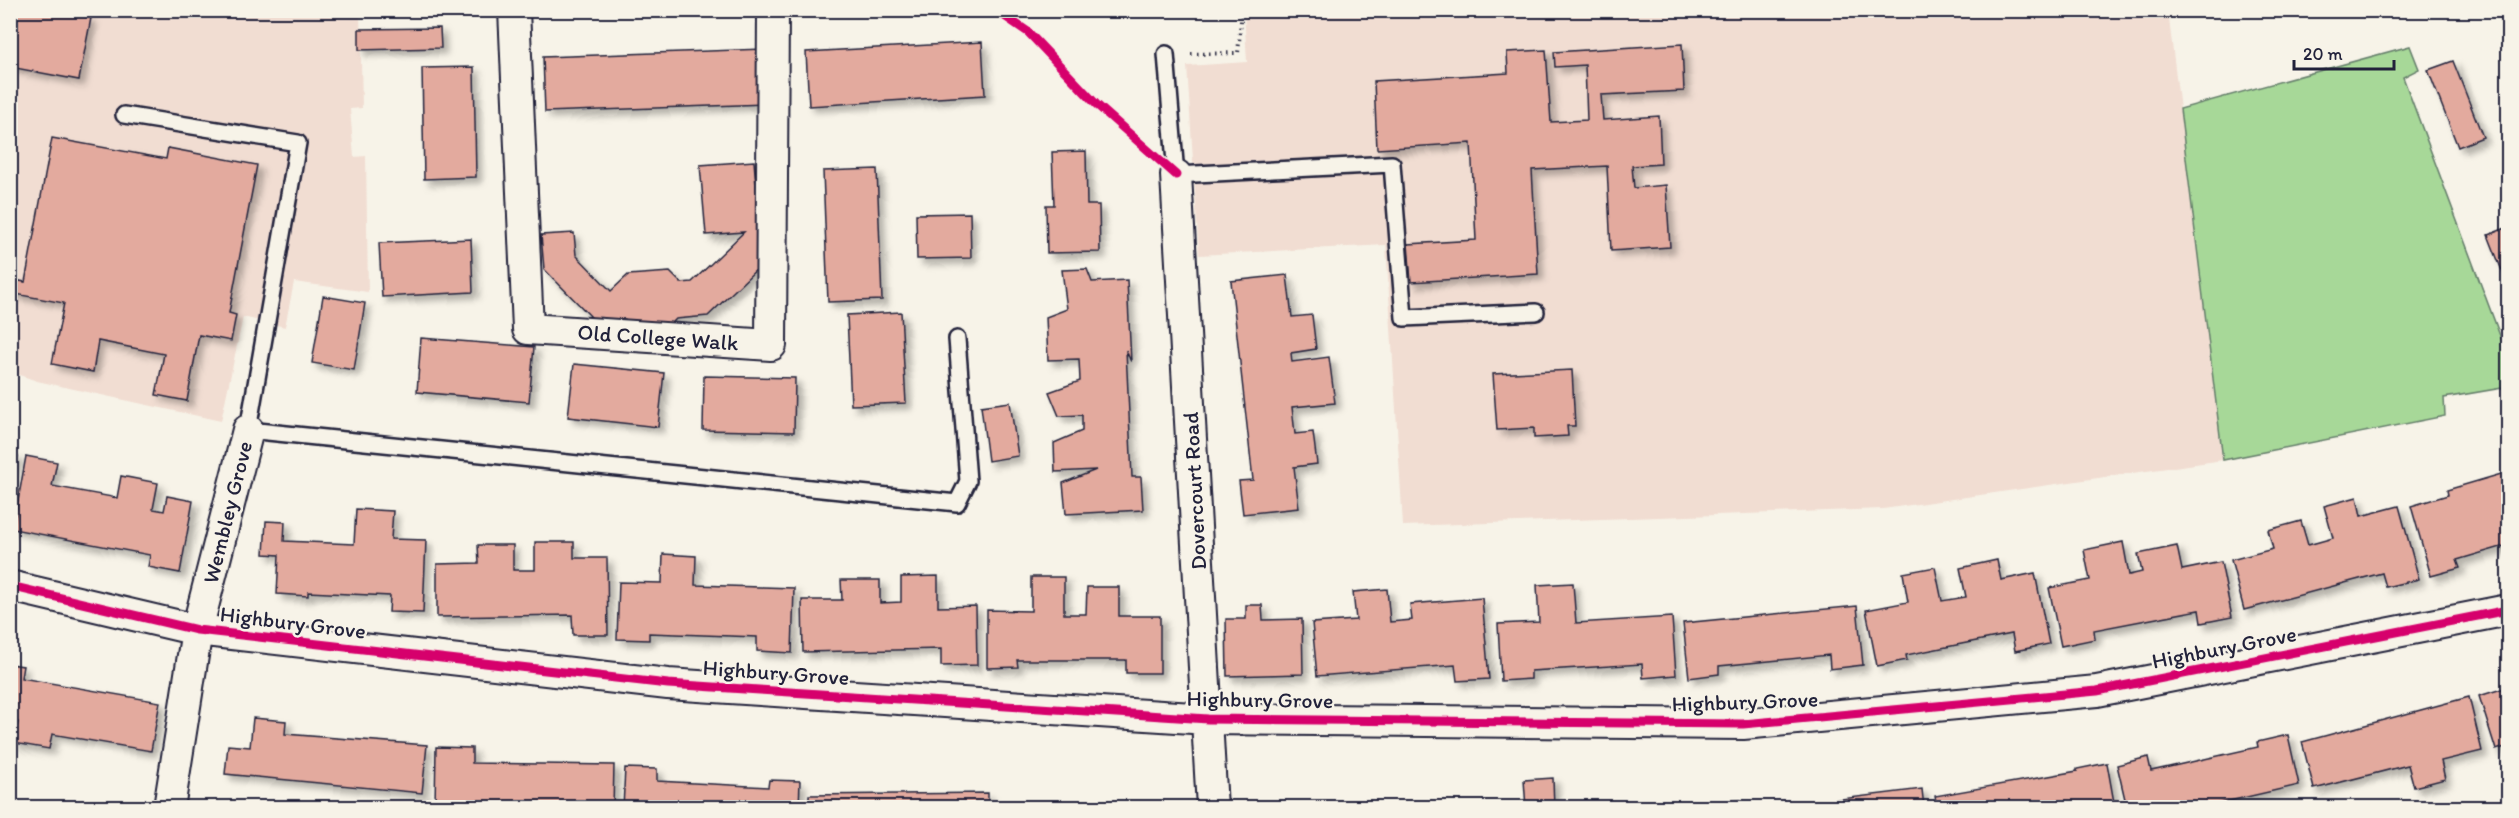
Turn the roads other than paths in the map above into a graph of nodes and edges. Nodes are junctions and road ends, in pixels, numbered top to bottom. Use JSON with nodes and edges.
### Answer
{"nodes":[{"id":1,"x":514,"y":10,"type":"edge"},
{"id":2,"x":772,"y":10,"type":"edge"},
{"id":3,"x":1166,"y":54,"type":"road end"},
{"id":4,"x":124,"y":115,"type":"dead end"},
{"id":5,"x":1176,"y":175,"type":"junction"},
{"id":6,"x":1536,"y":312,"type":"dead end"},
{"id":7,"x":957,"y":339,"type":"dead end"},
{"id":8,"x":248,"y":430,"type":"junction"},
{"id":9,"x":10,"y":586,"type":"edge"},
{"id":10,"x":2508,"y":610,"type":"edge"},
{"id":11,"x":197,"y":630,"type":"junction"},
{"id":12,"x":1208,"y":719,"type":"junction"},
{"id":13,"x":169,"y":807,"type":"edge"},
{"id":14,"x":1212,"y":807,"type":"edge"}],
"edges":[{"from":1,"to":2,"type":"street","name":"Old College Walk"},
{"from":3,"to":5,"type":"lane"},
{"from":4,"to":8,"type":"lane"},
{"from":5,"to":6,"type":"lane"},
{"from":5,"to":12,"type":"street","name":"Dovercourt Road"},
{"from":7,"to":8,"type":"lane"},
{"from":8,"to":11,"type":"street","name":"Wembley Grove"},
{"from":9,"to":11,"type":"street","name":"Highbury Grove"},
{"from":10,"to":12,"type":"street","name":"Highbury Grove"},
{"from":11,"to":12,"type":"street","name":"Highbury Grove"},
{"from":11,"to":13,"type":"street","name":"Wembley Grove"},
{"from":12,"to":14,"type":"street","name":"Dovercourt Road"}]}
